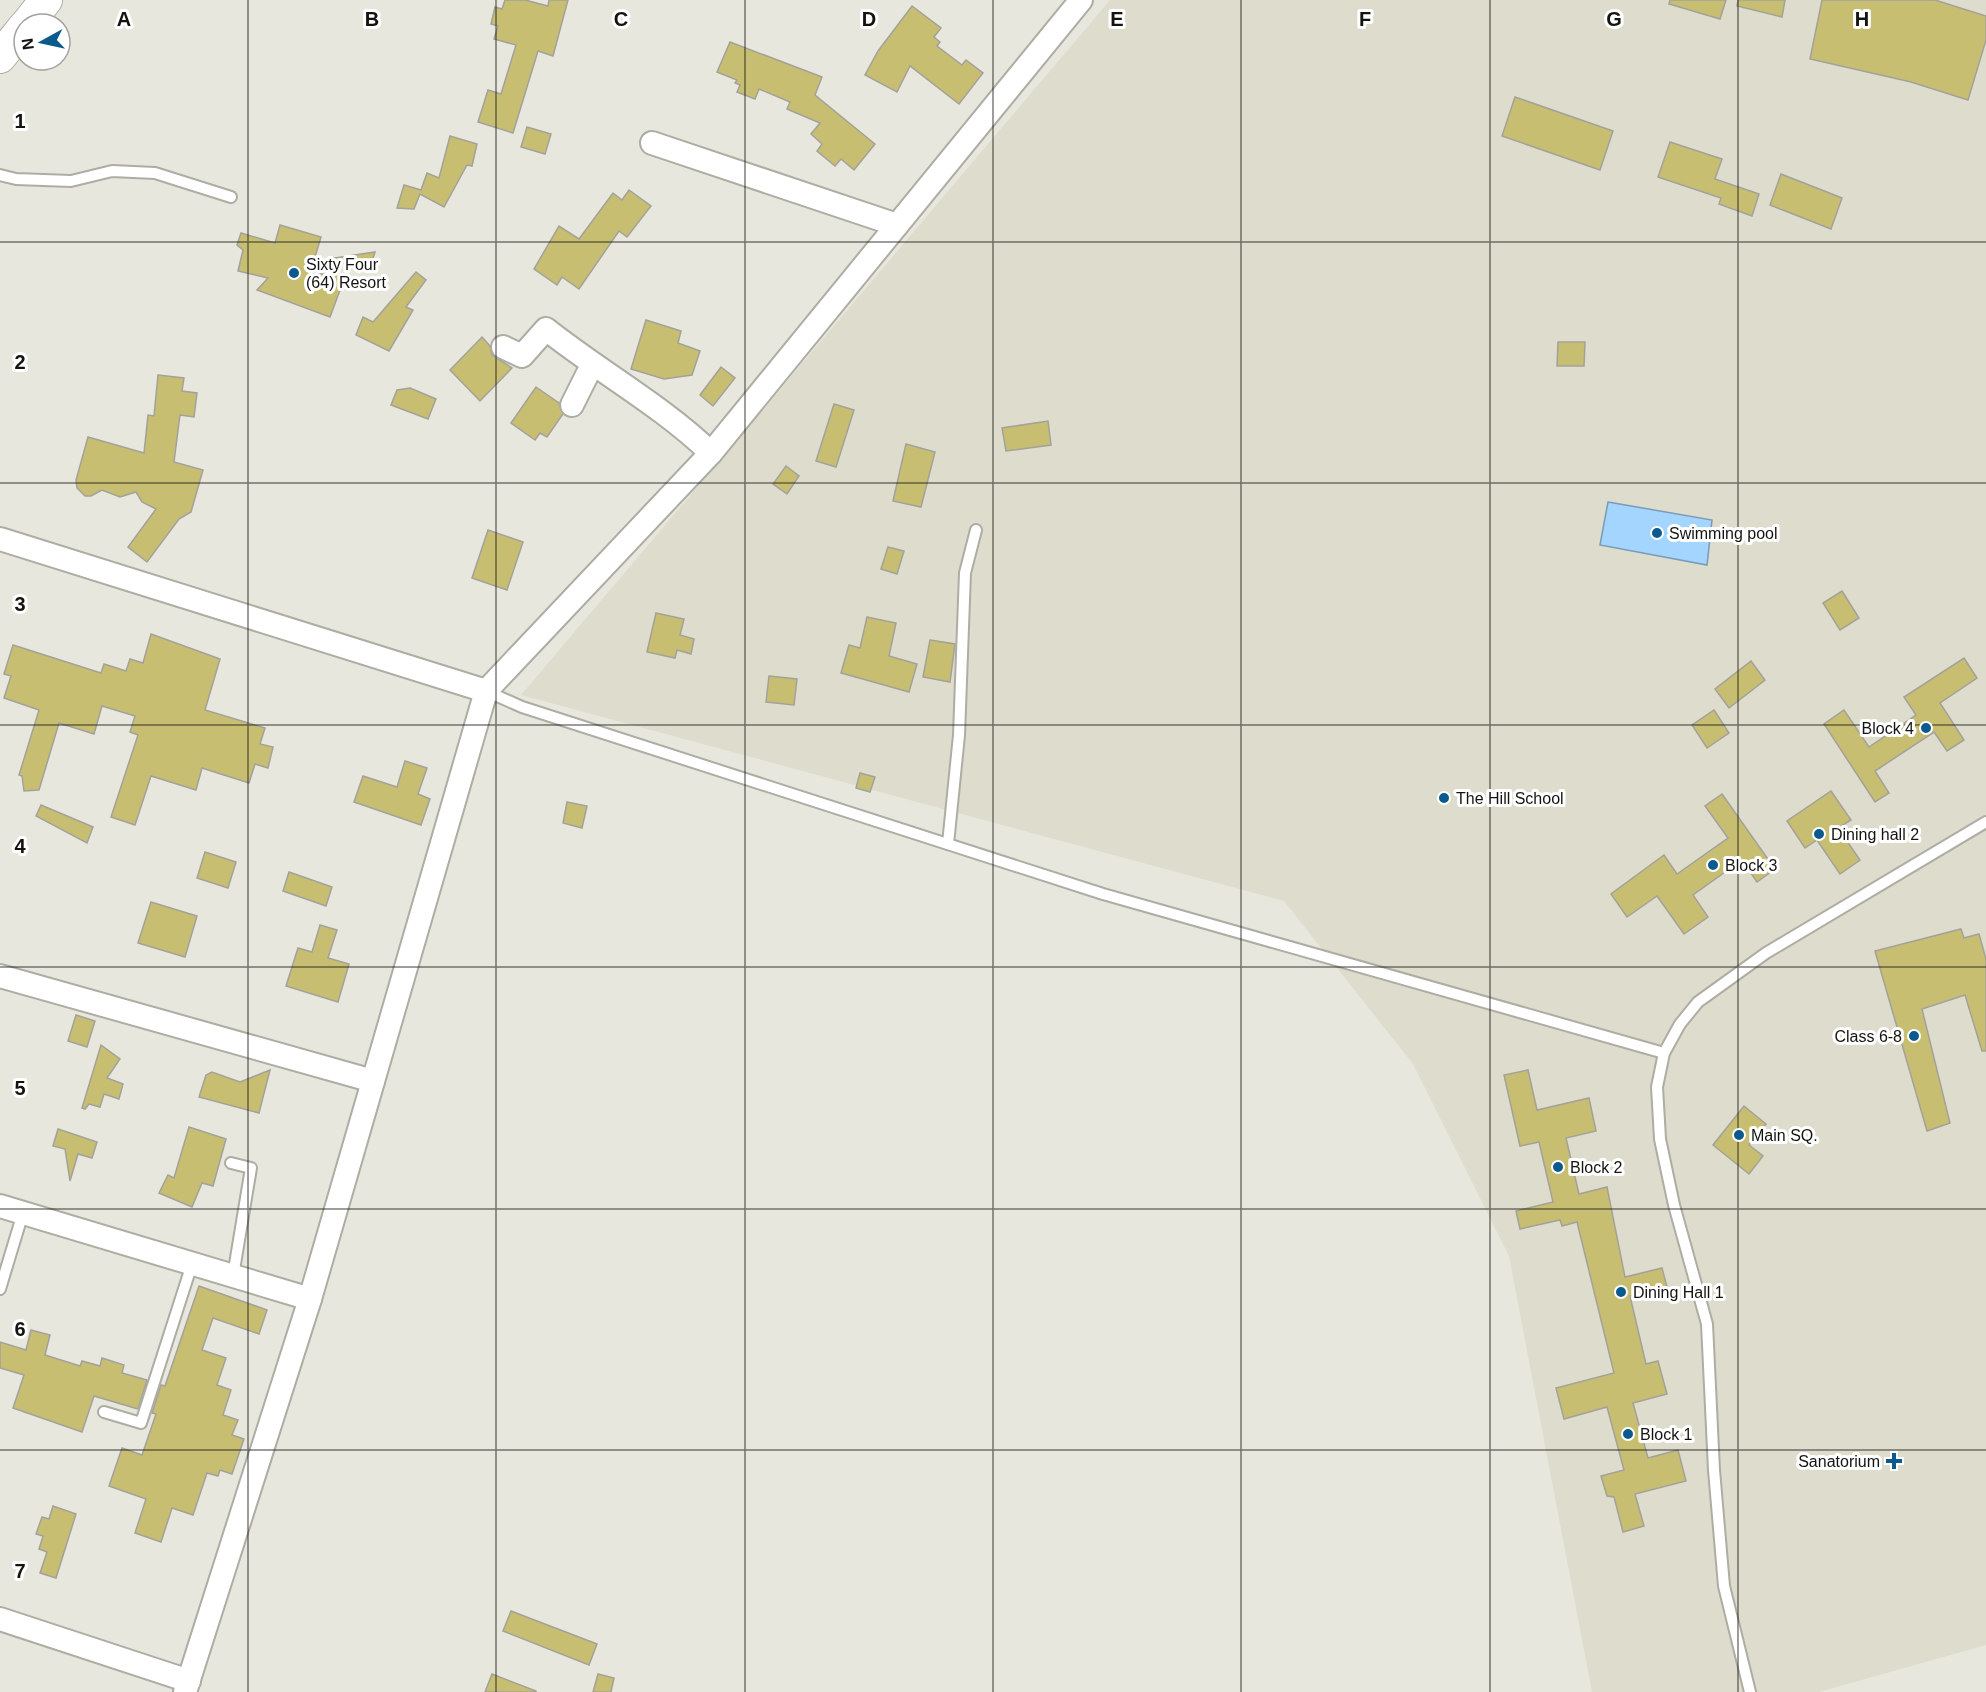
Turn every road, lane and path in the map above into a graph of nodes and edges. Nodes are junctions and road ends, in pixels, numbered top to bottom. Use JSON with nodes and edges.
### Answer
{"nodes":[{"id":1,"x":46,"y":0,"type":"edge"},
{"id":2,"x":1081,"y":0,"type":"edge"},
{"id":3,"x":36,"y":12,"type":"edge"},
{"id":4,"x":12,"y":42,"type":"edge"},
{"id":5,"x":0,"y":57,"type":"edge"},
{"id":6,"x":652,"y":143,"type":"dead end"},
{"id":7,"x":0,"y":175,"type":"edge"},
{"id":8,"x":231,"y":196,"type":"dead end"},
{"id":9,"x":897,"y":225,"type":"junction"},
{"id":10,"x":503,"y":347,"type":"dead end"},
{"id":11,"x":592,"y":365,"type":"junction"},
{"id":12,"x":572,"y":405,"type":"dead end"},
{"id":13,"x":711,"y":453,"type":"junction"},
{"id":14,"x":976,"y":530,"type":"dead end"},
{"id":15,"x":0,"y":539,"type":"edge"},
{"id":16,"x":486,"y":691,"type":"junction"},
{"id":17,"x":1986,"y":822,"type":"edge"},
{"id":18,"x":948,"y":844,"type":"junction"},
{"id":19,"x":0,"y":975,"type":"edge"},
{"id":20,"x":1664,"y":1053,"type":"junction"},
{"id":21,"x":373,"y":1081,"type":"junction"},
{"id":22,"x":231,"y":1163,"type":"dead end"},
{"id":23,"x":7,"y":1211,"type":"edge"},
{"id":24,"x":192,"y":1264,"type":"junction"},
{"id":25,"x":233,"y":1276,"type":"junction"},
{"id":26,"x":0,"y":1289,"type":"edge"},
{"id":27,"x":310,"y":1299,"type":"junction"},
{"id":28,"x":104,"y":1412,"type":"dead end"},
{"id":29,"x":0,"y":1619,"type":"edge"},
{"id":30,"x":187,"y":1686,"type":"edge"},
{"id":31,"x":1750,"y":1692,"type":"edge"}],
"edges":[{"from":1,"to":3,"type":"street"},
{"from":2,"to":9,"type":"street"},
{"from":4,"to":5,"type":"street"},
{"from":6,"to":9,"type":"street"},
{"from":7,"to":8,"type":"lane"},
{"from":9,"to":13,"type":"street"},
{"from":10,"to":11,"type":"street"},
{"from":11,"to":12,"type":"street"},
{"from":11,"to":13,"type":"street"},
{"from":13,"to":16,"type":"street"},
{"from":14,"to":18,"type":"lane"},
{"from":15,"to":16,"type":"street"},
{"from":16,"to":18,"type":"lane"},
{"from":16,"to":21,"type":"street"},
{"from":17,"to":20,"type":"lane"},
{"from":18,"to":20,"type":"lane"},
{"from":19,"to":21,"type":"street"},
{"from":20,"to":31,"type":"lane"},
{"from":21,"to":27,"type":"street"},
{"from":22,"to":25,"type":"lane"},
{"from":23,"to":24,"type":"street"},
{"from":23,"to":26,"type":"lane"},
{"from":24,"to":25,"type":"street"},
{"from":24,"to":28,"type":"lane"},
{"from":25,"to":27,"type":"street"},
{"from":27,"to":30,"type":"street"},
{"from":29,"to":30,"type":"street"}]}
